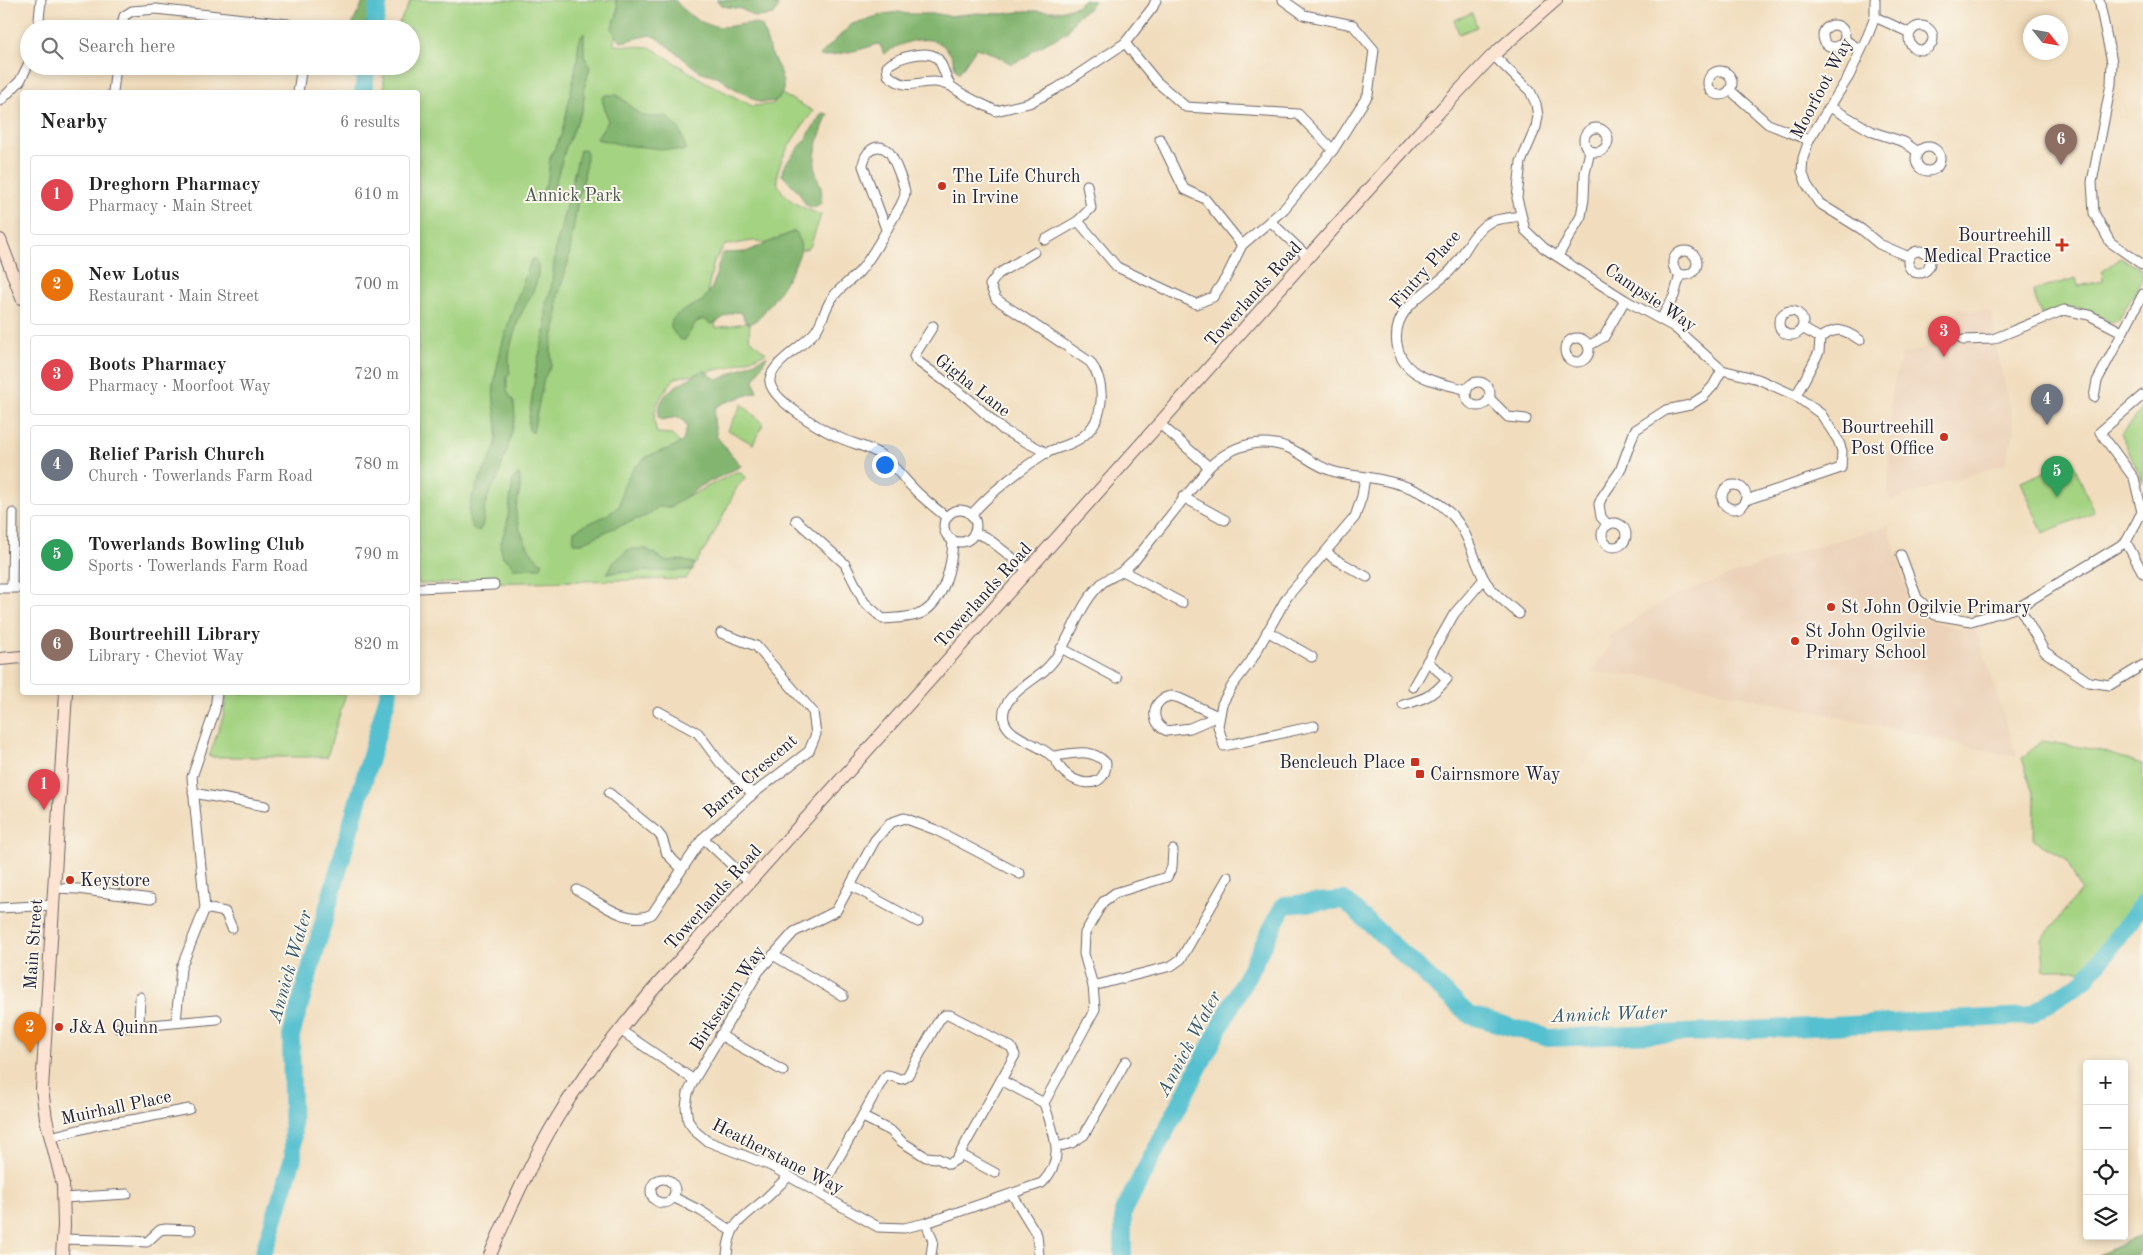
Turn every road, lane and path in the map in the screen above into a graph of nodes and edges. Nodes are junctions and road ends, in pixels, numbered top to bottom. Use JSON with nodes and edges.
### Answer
{"nodes":[{"id":1,"x":41,"y":0,"type":"edge"},
{"id":2,"x":1283,"y":0,"type":"edge"},
{"id":3,"x":1556,"y":0,"type":"edge"},
{"id":4,"x":1874,"y":0,"type":"edge"},
{"id":5,"x":2099,"y":0,"type":"edge"},
{"id":6,"x":1154,"y":4,"type":"edge"},
{"id":7,"x":1874,"y":16,"type":"junction"},
{"id":8,"x":39,"y":20,"type":"edge"},
{"id":9,"x":123,"y":20,"type":"edge"},
{"id":10,"x":245,"y":20,"type":"edge"},
{"id":11,"x":1910,"y":33,"type":"dead end"},
{"id":12,"x":1845,"y":40,"type":"dead end"},
{"id":13,"x":1125,"y":44,"type":"junction"},
{"id":14,"x":1862,"y":50,"type":"junction"},
{"id":15,"x":1493,"y":55,"type":"junction"},
{"id":16,"x":23,"y":75,"type":"edge"},
{"id":17,"x":115,"y":75,"type":"edge"},
{"id":18,"x":301,"y":75,"type":"edge"},
{"id":19,"x":951,"y":86,"type":"junction"},
{"id":20,"x":113,"y":90,"type":"edge"},
{"id":21,"x":298,"y":90,"type":"edge"},
{"id":22,"x":1730,"y":90,"type":"dead end"},
{"id":23,"x":0,"y":100,"type":"edge"},
{"id":24,"x":1830,"y":107,"type":"junction"},
{"id":25,"x":1160,"y":139,"type":"dead end"},
{"id":26,"x":1809,"y":140,"type":"junction"},
{"id":27,"x":1333,"y":150,"type":"junction"},
{"id":28,"x":1590,"y":152,"type":"dead end"},
{"id":29,"x":1918,"y":152,"type":"dead end"},
{"id":30,"x":1087,"y":185,"type":"dead end"},
{"id":31,"x":1520,"y":216,"type":"junction"},
{"id":32,"x":1078,"y":220,"type":"junction"},
{"id":33,"x":1270,"y":221,"type":"junction"},
{"id":34,"x":886,"y":229,"type":"junction"},
{"id":35,"x":0,"y":240,"type":"edge"},
{"id":36,"x":1045,"y":240,"type":"dead end"},
{"id":37,"x":1242,"y":245,"type":"junction"},
{"id":38,"x":1034,"y":252,"type":"dead end"},
{"id":39,"x":1558,"y":256,"type":"junction"},
{"id":40,"x":1909,"y":257,"type":"dead end"},
{"id":41,"x":1309,"y":258,"type":"junction"},
{"id":42,"x":2143,"y":265,"type":"edge"},
{"id":43,"x":1680,"y":275,"type":"dead end"},
{"id":44,"x":18,"y":276,"type":"edge"},
{"id":45,"x":2143,"y":294,"type":"edge"},
{"id":46,"x":1625,"y":300,"type":"junction"},
{"id":47,"x":1661,"y":319,"type":"junction"},
{"id":48,"x":933,"y":326,"type":"dead end"},
{"id":49,"x":1802,"y":328,"type":"dead end"},
{"id":50,"x":2122,"y":332,"type":"junction"},
{"id":51,"x":1820,"y":338,"type":"junction"},
{"id":52,"x":1860,"y":340,"type":"dead end"},
{"id":53,"x":1963,"y":340,"type":"dead end"},
{"id":54,"x":1588,"y":346,"type":"dead end"},
{"id":55,"x":1722,"y":370,"type":"junction"},
{"id":56,"x":1467,"y":390,"type":"junction"},
{"id":57,"x":2143,"y":395,"type":"edge"},
{"id":58,"x":1796,"y":396,"type":"junction"},
{"id":59,"x":2094,"y":396,"type":"dead end"},
{"id":60,"x":1490,"y":399,"type":"junction"},
{"id":61,"x":1526,"y":419,"type":"dead end"},
{"id":62,"x":1160,"y":424,"type":"junction"},
{"id":63,"x":1047,"y":453,"type":"junction"},
{"id":64,"x":1209,"y":467,"type":"junction"},
{"id":65,"x":1365,"y":477,"type":"junction"},
{"id":66,"x":1183,"y":497,"type":"junction"},
{"id":67,"x":1746,"y":500,"type":"dead end"},
{"id":68,"x":12,"y":513,"type":"dead end"},
{"id":69,"x":971,"y":515,"type":"junction"},
{"id":70,"x":947,"y":518,"type":"junction"},
{"id":71,"x":796,"y":520,"type":"dead end"},
{"id":72,"x":1225,"y":520,"type":"dead end"},
{"id":73,"x":1608,"y":525,"type":"dead end"},
{"id":74,"x":974,"y":533,"type":"junction"},
{"id":75,"x":953,"y":540,"type":"junction"},
{"id":76,"x":2126,"y":542,"type":"junction"},
{"id":77,"x":1326,"y":552,"type":"junction"},
{"id":78,"x":1901,"y":555,"type":"dead end"},
{"id":79,"x":1028,"y":570,"type":"junction"},
{"id":80,"x":1124,"y":571,"type":"junction"},
{"id":81,"x":2143,"y":573,"type":"edge"},
{"id":82,"x":1367,"y":577,"type":"dead end"},
{"id":83,"x":1484,"y":579,"type":"junction"},
{"id":84,"x":494,"y":585,"type":"dead end"},
{"id":85,"x":0,"y":588,"type":"edge"},
{"id":86,"x":12,"y":588,"type":"junction"},
{"id":87,"x":20,"y":588,"type":"edge"},
{"id":88,"x":420,"y":588,"type":"edge"},
{"id":89,"x":1182,"y":603,"type":"dead end"},
{"id":90,"x":2019,"y":607,"type":"junction"},
{"id":91,"x":1519,"y":614,"type":"dead end"},
{"id":92,"x":1267,"y":631,"type":"junction"},
{"id":93,"x":721,"y":633,"type":"dead end"},
{"id":94,"x":1061,"y":648,"type":"junction"},
{"id":95,"x":20,"y":657,"type":"edge"},
{"id":96,"x":1312,"y":657,"type":"dead end"},
{"id":97,"x":0,"y":659,"type":"edge"},
{"id":98,"x":1428,"y":661,"type":"junction"},
{"id":99,"x":2143,"y":665,"type":"edge"},
{"id":100,"x":1117,"y":678,"type":"dead end"},
{"id":101,"x":1413,"y":687,"type":"dead end"},
{"id":102,"x":66,"y":695,"type":"edge"},
{"id":103,"x":217,"y":695,"type":"edge"},
{"id":104,"x":1403,"y":705,"type":"dead end"},
{"id":105,"x":658,"y":711,"type":"dead end"},
{"id":106,"x":1218,"y":716,"type":"junction"},
{"id":107,"x":1314,"y":726,"type":"dead end"},
{"id":108,"x":1054,"y":756,"type":"junction"},
{"id":109,"x":193,"y":793,"type":"junction"},
{"id":110,"x":610,"y":794,"type":"dead end"},
{"id":111,"x":753,"y":794,"type":"junction"},
{"id":112,"x":265,"y":806,"type":"dead end"},
{"id":113,"x":703,"y":838,"type":"junction"},
{"id":114,"x":1173,"y":850,"type":"dead end"},
{"id":115,"x":681,"y":868,"type":"junction"},
{"id":116,"x":1020,"y":874,"type":"dead end"},
{"id":117,"x":1228,"y":877,"type":"dead end"},
{"id":118,"x":750,"y":882,"type":"junction"},
{"id":119,"x":850,"y":885,"type":"junction"},
{"id":120,"x":54,"y":888,"type":"junction"},
{"id":121,"x":577,"y":890,"type":"dead end"},
{"id":122,"x":151,"y":899,"type":"dead end"},
{"id":123,"x":53,"y":905,"type":"junction"},
{"id":124,"x":0,"y":908,"type":"edge"},
{"id":125,"x":204,"y":908,"type":"junction"},
{"id":126,"x":918,"y":922,"type":"dead end"},
{"id":127,"x":232,"y":928,"type":"dead end"},
{"id":128,"x":773,"y":955,"type":"junction"},
{"id":129,"x":1093,"y":986,"type":"junction"},
{"id":130,"x":140,"y":996,"type":"dead end"},
{"id":131,"x":843,"y":996,"type":"dead end"},
{"id":132,"x":217,"y":1019,"type":"dead end"},
{"id":133,"x":176,"y":1022,"type":"junction"},
{"id":134,"x":139,"y":1026,"type":"junction"},
{"id":135,"x":118,"y":1028,"type":"dead end"},
{"id":136,"x":620,"y":1030,"type":"junction"},
{"id":137,"x":720,"y":1035,"type":"junction"},
{"id":138,"x":1126,"y":1061,"type":"dead end"},
{"id":139,"x":783,"y":1071,"type":"dead end"},
{"id":140,"x":694,"y":1080,"type":"junction"},
{"id":141,"x":1001,"y":1080,"type":"junction"},
{"id":142,"x":1044,"y":1103,"type":"junction"},
{"id":143,"x":189,"y":1108,"type":"dead end"},
{"id":144,"x":862,"y":1117,"type":"junction"},
{"id":145,"x":50,"y":1137,"type":"junction"},
{"id":146,"x":1056,"y":1147,"type":"junction"},
{"id":147,"x":960,"y":1154,"type":"junction"},
{"id":148,"x":995,"y":1173,"type":"dead end"},
{"id":149,"x":788,"y":1177,"type":"junction"},
{"id":150,"x":819,"y":1193,"type":"junction"},
{"id":151,"x":127,"y":1194,"type":"dead end"},
{"id":152,"x":1012,"y":1194,"type":"junction"},
{"id":153,"x":673,"y":1197,"type":"dead end"},
{"id":154,"x":63,"y":1198,"type":"junction"},
{"id":155,"x":926,"y":1224,"type":"junction"},
{"id":156,"x":191,"y":1230,"type":"dead end"},
{"id":157,"x":731,"y":1231,"type":"junction"},
{"id":158,"x":64,"y":1239,"type":"junction"},
{"id":159,"x":62,"y":1255,"type":"edge"},
{"id":160,"x":490,"y":1255,"type":"edge"},
{"id":161,"x":727,"y":1255,"type":"edge"},
{"id":162,"x":931,"y":1255,"type":"edge"},
{"id":163,"x":1039,"y":1255,"type":"edge"}],
"edges":[{"from":1,"to":8,"type":"street"},
{"from":2,"to":27,"type":"street"},
{"from":3,"to":15,"type":"street","name":"Towerlands Road"},
{"from":4,"to":7,"type":"street","name":"Moorfoot Way"},
{"from":5,"to":42,"type":"street"},
{"from":6,"to":13,"type":"street"},
{"from":7,"to":11,"type":"street"},
{"from":7,"to":14,"type":"street","name":"Moorfoot Way"},
{"from":9,"to":10,"type":"street"},
{"from":12,"to":14,"type":"street"},
{"from":13,"to":19,"type":"street"},
{"from":13,"to":27,"type":"street"},
{"from":14,"to":24,"type":"street","name":"Moorfoot Way"},
{"from":15,"to":31,"type":"street","name":"Campsie Way"},
{"from":15,"to":41,"type":"street","name":"Towerlands Road"},
{"from":16,"to":23,"type":"street"},
{"from":17,"to":20,"type":"street"},
{"from":18,"to":21,"type":"street"},
{"from":19,"to":19,"type":"street"},
{"from":22,"to":26,"type":"street"},
{"from":24,"to":26,"type":"street","name":"Moorfoot Way"},
{"from":24,"to":29,"type":"street"},
{"from":25,"to":37,"type":"street"},
{"from":26,"to":40,"type":"street","name":"Moorfoot Way"},
{"from":27,"to":33,"type":"street"},
{"from":28,"to":39,"type":"street"},
{"from":30,"to":32,"type":"street"},
{"from":31,"to":39,"type":"street","name":"Campsie Way"},
{"from":31,"to":56,"type":"street","name":"Fintry Place"},
{"from":32,"to":36,"type":"street"},
{"from":32,"to":37,"type":"street"},
{"from":33,"to":37,"type":"street"},
{"from":33,"to":41,"type":"street"},
{"from":34,"to":34,"type":"street"},
{"from":34,"to":70,"type":"street"},
{"from":35,"to":44,"type":"street"},
{"from":38,"to":63,"type":"street"},
{"from":39,"to":46,"type":"street","name":"Campsie Way"},
{"from":41,"to":62,"type":"street","name":"Towerlands Road"},
{"from":43,"to":47,"type":"street"},
{"from":45,"to":50,"type":"street"},
{"from":46,"to":47,"type":"street","name":"Campsie Way"},
{"from":46,"to":54,"type":"street"},
{"from":47,"to":55,"type":"street","name":"Campsie Way"},
{"from":48,"to":63,"type":"street","name":"Gigha Lane"},
{"from":49,"to":51,"type":"street"},
{"from":50,"to":53,"type":"street"},
{"from":50,"to":59,"type":"street"},
{"from":51,"to":52,"type":"street"},
{"from":51,"to":58,"type":"street"},
{"from":55,"to":58,"type":"street","name":"Campsie Way"},
{"from":55,"to":73,"type":"street"},
{"from":56,"to":60,"type":"street","name":"Fintry Place"},
{"from":56,"to":60,"type":"street","name":"Fintry Place"},
{"from":57,"to":76,"type":"street"},
{"from":58,"to":67,"type":"street","name":"Campsie Way"},
{"from":60,"to":61,"type":"street","name":"Fintry Place"},
{"from":62,"to":64,"type":"street"},
{"from":62,"to":79,"type":"street","name":"Towerlands Road"},
{"from":63,"to":69,"type":"street"},
{"from":64,"to":65,"type":"street"},
{"from":64,"to":66,"type":"street"},
{"from":65,"to":77,"type":"street"},
{"from":65,"to":83,"type":"street"},
{"from":66,"to":72,"type":"street"},
{"from":66,"to":80,"type":"street"},
{"from":68,"to":86,"type":"street"},
{"from":69,"to":70,"type":"street"},
{"from":69,"to":74,"type":"street"},
{"from":70,"to":75,"type":"street"},
{"from":71,"to":75,"type":"street"},
{"from":74,"to":75,"type":"street"},
{"from":74,"to":79,"type":"street"},
{"from":76,"to":81,"type":"street"},
{"from":76,"to":90,"type":"street"},
{"from":77,"to":82,"type":"street"},
{"from":77,"to":92,"type":"street"},
{"from":78,"to":90,"type":"street"},
{"from":79,"to":118,"type":"street","name":"Towerlands Road"},
{"from":80,"to":89,"type":"street"},
{"from":80,"to":94,"type":"street"},
{"from":83,"to":91,"type":"street"},
{"from":83,"to":98,"type":"street"},
{"from":84,"to":88,"type":"street"},
{"from":85,"to":86,"type":"street"},
{"from":86,"to":87,"type":"street"},
{"from":90,"to":99,"type":"street"},
{"from":92,"to":96,"type":"street"},
{"from":92,"to":106,"type":"street"},
{"from":93,"to":111,"type":"street","name":"Barra Crescent"},
{"from":94,"to":100,"type":"street"},
{"from":94,"to":108,"type":"street"},
{"from":95,"to":97,"type":"street"},
{"from":98,"to":101,"type":"street"},
{"from":98,"to":104,"type":"street"},
{"from":102,"to":120,"type":"street","name":"Main Street"},
{"from":103,"to":109,"type":"street"},
{"from":105,"to":111,"type":"street"},
{"from":106,"to":106,"type":"street"},
{"from":106,"to":107,"type":"street"},
{"from":108,"to":108,"type":"street"},
{"from":109,"to":112,"type":"street"},
{"from":109,"to":125,"type":"street"},
{"from":110,"to":115,"type":"street"},
{"from":111,"to":113,"type":"street","name":"Barra Crescent"},
{"from":113,"to":115,"type":"street","name":"Barra Crescent"},
{"from":113,"to":118,"type":"street"},
{"from":114,"to":129,"type":"street"},
{"from":115,"to":121,"type":"street","name":"Barra Crescent"},
{"from":116,"to":119,"type":"street","name":"Birkscairn Way"},
{"from":117,"to":129,"type":"street"},
{"from":118,"to":136,"type":"street","name":"Towerlands Road"},
{"from":119,"to":126,"type":"street"},
{"from":119,"to":128,"type":"street","name":"Birkscairn Way"},
{"from":120,"to":122,"type":"street"},
{"from":120,"to":123,"type":"street","name":"Main Street"},
{"from":123,"to":124,"type":"street"},
{"from":123,"to":145,"type":"street","name":"Main Street"},
{"from":125,"to":127,"type":"street"},
{"from":125,"to":133,"type":"street"},
{"from":128,"to":131,"type":"street"},
{"from":128,"to":137,"type":"street","name":"Birkscairn Way"},
{"from":129,"to":142,"type":"street"},
{"from":130,"to":134,"type":"street"},
{"from":132,"to":133,"type":"street"},
{"from":133,"to":134,"type":"street"},
{"from":134,"to":135,"type":"street"},
{"from":136,"to":140,"type":"street"},
{"from":136,"to":160,"type":"street","name":"Towerlands Road"},
{"from":137,"to":139,"type":"street"},
{"from":137,"to":140,"type":"street","name":"Birkscairn Way"},
{"from":138,"to":146,"type":"street"},
{"from":140,"to":149,"type":"street","name":"Heatherstane Way"},
{"from":141,"to":142,"type":"street"},
{"from":141,"to":144,"type":"street"},
{"from":141,"to":147,"type":"street"},
{"from":142,"to":146,"type":"street","name":"Heatherstane Way"},
{"from":143,"to":145,"type":"street","name":"Muirhall Place"},
{"from":144,"to":147,"type":"street"},
{"from":144,"to":150,"type":"street"},
{"from":145,"to":154,"type":"street","name":"Main Street"},
{"from":146,"to":152,"type":"street","name":"Heatherstane Way"},
{"from":147,"to":148,"type":"street"},
{"from":149,"to":150,"type":"street","name":"Heatherstane Way"},
{"from":149,"to":157,"type":"street"},
{"from":150,"to":155,"type":"street","name":"Heatherstane Way"},
{"from":151,"to":154,"type":"street"},
{"from":152,"to":155,"type":"street","name":"Heatherstane Way"},
{"from":152,"to":163,"type":"street"},
{"from":153,"to":157,"type":"street"},
{"from":154,"to":158,"type":"street","name":"Main Street"},
{"from":155,"to":162,"type":"street"},
{"from":156,"to":158,"type":"street"},
{"from":157,"to":161,"type":"street"},
{"from":158,"to":159,"type":"street","name":"Main Street"}]}
